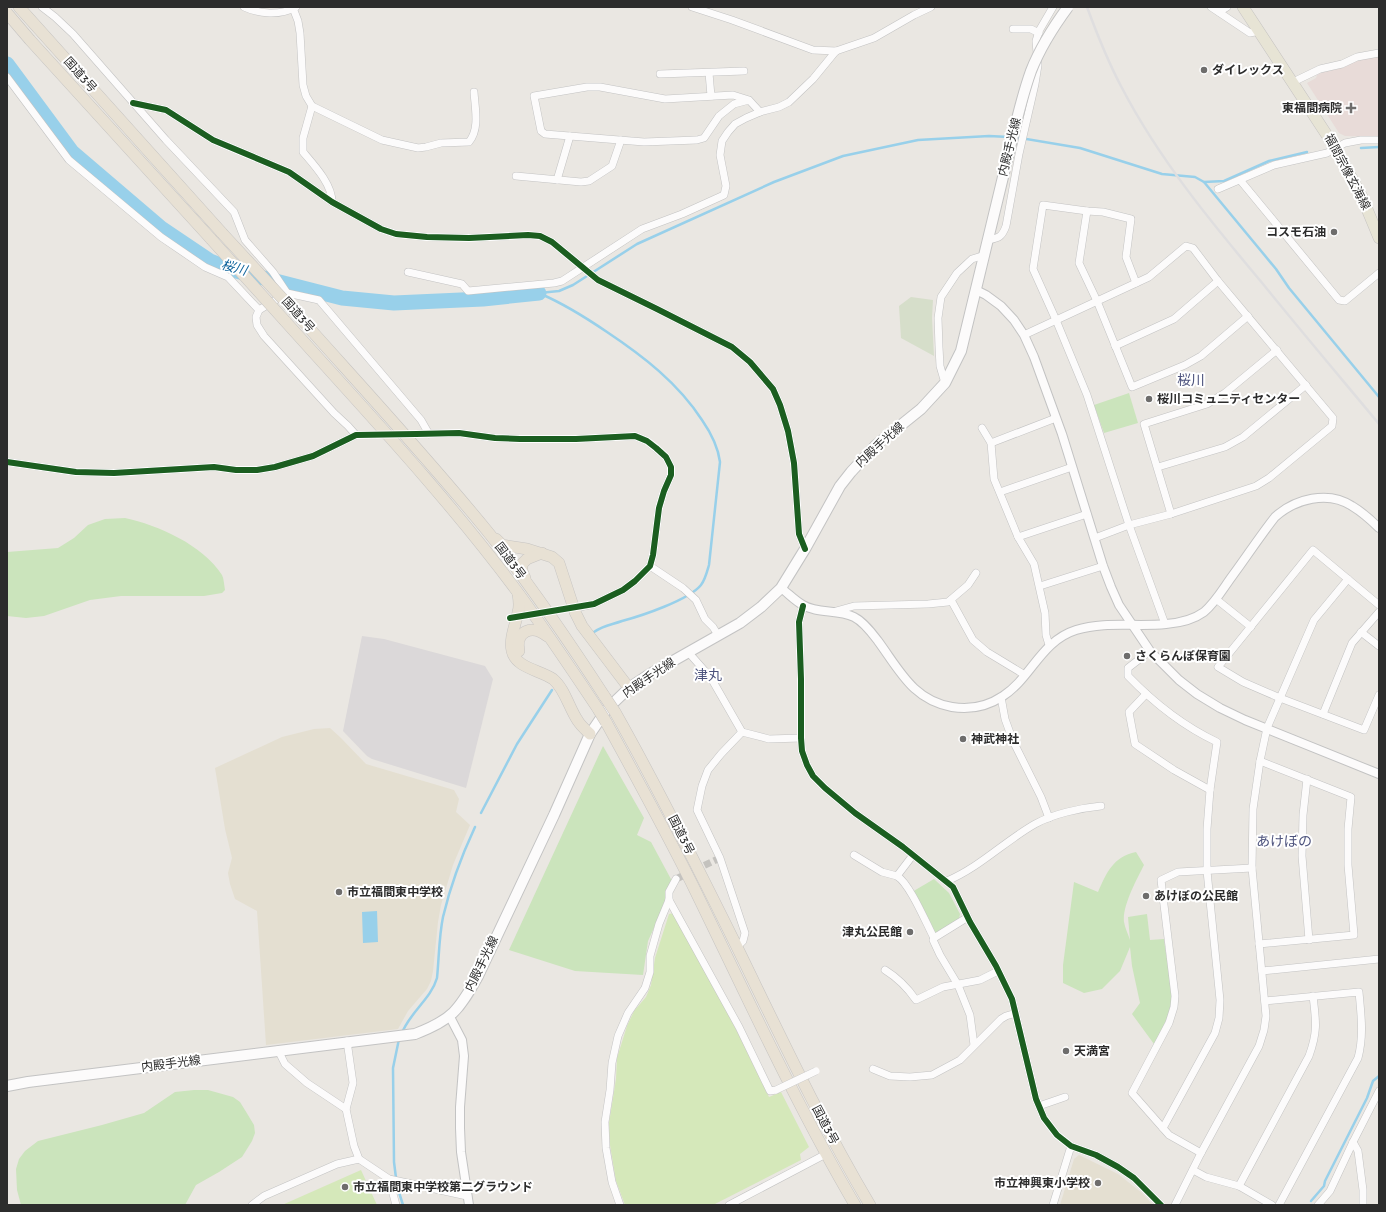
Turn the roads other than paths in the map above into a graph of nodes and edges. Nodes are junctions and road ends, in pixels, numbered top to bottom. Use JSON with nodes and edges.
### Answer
{"nodes":[{"id":1,"x":18,"y":7,"type":"edge"},
{"id":2,"x":42,"y":7,"type":"edge"},
{"id":3,"x":244,"y":7,"type":"edge"},
{"id":4,"x":692,"y":7,"type":"edge"},
{"id":5,"x":932,"y":7,"type":"edge"},
{"id":6,"x":1053,"y":7,"type":"edge"},
{"id":7,"x":1068,"y":7,"type":"edge"},
{"id":8,"x":1211,"y":7,"type":"edge"},
{"id":9,"x":1227,"y":7,"type":"edge"},
{"id":10,"x":1243,"y":7,"type":"edge"},
{"id":11,"x":295,"y":8,"type":"edge"},
{"id":12,"x":1218,"y":12,"type":"junction"},
{"id":13,"x":7,"y":13,"type":"edge"},
{"id":14,"x":7,"y":17,"type":"edge"},
{"id":15,"x":1013,"y":29,"type":"dead end"},
{"id":16,"x":1259,"y":31,"type":"junction"},
{"id":17,"x":1039,"y":33,"type":"junction"},
{"id":18,"x":836,"y":51,"type":"junction"},
{"id":19,"x":1379,"y":53,"type":"edge"},
{"id":20,"x":744,"y":71,"type":"dead end"},
{"id":21,"x":709,"y":73,"type":"junction"},
{"id":22,"x":660,"y":74,"type":"dead end"},
{"id":23,"x":7,"y":77,"type":"edge"},
{"id":24,"x":1293,"y":82,"type":"junction"},
{"id":25,"x":474,"y":92,"type":"dead end"},
{"id":26,"x":711,"y":96,"type":"junction"},
{"id":27,"x":749,"y":100,"type":"junction"},
{"id":28,"x":132,"y":102,"type":"junction"},
{"id":29,"x":312,"y":106,"type":"junction"},
{"id":30,"x":760,"y":112,"type":"junction"},
{"id":31,"x":570,"y":136,"type":"junction"},
{"id":32,"x":621,"y":140,"type":"junction"},
{"id":33,"x":1379,"y":140,"type":"edge"},
{"id":34,"x":1336,"y":149,"type":"junction"},
{"id":35,"x":516,"y":176,"type":"dead end"},
{"id":36,"x":557,"y":180,"type":"junction"},
{"id":37,"x":1240,"y":180,"type":"junction"},
{"id":38,"x":1218,"y":190,"type":"dead end"},
{"id":39,"x":332,"y":202,"type":"junction"},
{"id":40,"x":1087,"y":211,"type":"junction"},
{"id":41,"x":1379,"y":238,"type":"edge"},
{"id":42,"x":988,"y":240,"type":"junction"},
{"id":43,"x":984,"y":255,"type":"junction"},
{"id":44,"x":582,"y":267,"type":"junction"},
{"id":45,"x":408,"y":272,"type":"dead end"},
{"id":46,"x":1379,"y":273,"type":"edge"},
{"id":47,"x":1218,"y":281,"type":"junction"},
{"id":48,"x":1136,"y":283,"type":"junction"},
{"id":49,"x":976,"y":290,"type":"junction"},
{"id":50,"x":287,"y":293,"type":"junction"},
{"id":51,"x":1097,"y":301,"type":"junction"},
{"id":52,"x":259,"y":310,"type":"junction"},
{"id":53,"x":1248,"y":316,"type":"junction"},
{"id":54,"x":1056,"y":320,"type":"junction"},
{"id":55,"x":1024,"y":335,"type":"junction"},
{"id":56,"x":1115,"y":346,"type":"junction"},
{"id":57,"x":1277,"y":350,"type":"junction"},
{"id":58,"x":945,"y":383,"type":"junction"},
{"id":59,"x":1306,"y":384,"type":"junction"},
{"id":60,"x":1056,"y":418,"type":"junction"},
{"id":61,"x":982,"y":428,"type":"dead end"},
{"id":62,"x":416,"y":434,"type":"tunnel mouth"},
{"id":63,"x":429,"y":434,"type":"junction"},
{"id":64,"x":356,"y":435,"type":"junction"},
{"id":65,"x":369,"y":435,"type":"tunnel mouth"},
{"id":66,"x":991,"y":443,"type":"junction"},
{"id":67,"x":7,"y":462,"type":"edge"},
{"id":68,"x":1072,"y":467,"type":"junction"},
{"id":69,"x":1158,"y":467,"type":"junction"},
{"id":70,"x":1000,"y":492,"type":"junction"},
{"id":71,"x":1087,"y":514,"type":"junction"},
{"id":72,"x":1171,"y":514,"type":"junction"},
{"id":73,"x":1129,"y":526,"type":"junction"},
{"id":74,"x":1379,"y":528,"type":"edge"},
{"id":75,"x":488,"y":532,"type":"junction"},
{"id":76,"x":1018,"y":536,"type":"junction"},
{"id":77,"x":1095,"y":538,"type":"junction"},
{"id":78,"x":805,"y":549,"type":"junction"},
{"id":79,"x":542,"y":553,"type":"junction"},
{"id":80,"x":650,"y":566,"type":"junction"},
{"id":81,"x":1103,"y":566,"type":"junction"},
{"id":82,"x":976,"y":572,"type":"dead end"},
{"id":83,"x":1348,"y":579,"type":"junction"},
{"id":84,"x":526,"y":582,"type":"junction"},
{"id":85,"x":1040,"y":586,"type":"junction"},
{"id":86,"x":781,"y":588,"type":"junction"},
{"id":87,"x":518,"y":594,"type":"junction"},
{"id":88,"x":1216,"y":599,"type":"junction"},
{"id":89,"x":951,"y":600,"type":"junction"},
{"id":90,"x":1379,"y":605,"type":"edge"},
{"id":91,"x":803,"y":606,"type":"junction"},
{"id":92,"x":580,"y":607,"type":"tunnel mouth"},
{"id":93,"x":836,"y":611,"type":"junction"},
{"id":94,"x":1379,"y":612,"type":"edge"},
{"id":95,"x":1131,"y":624,"type":"junction"},
{"id":96,"x":1165,"y":624,"type":"junction"},
{"id":97,"x":1251,"y":627,"type":"junction"},
{"id":98,"x":1361,"y":632,"type":"junction"},
{"id":99,"x":718,"y":636,"type":"junction"},
{"id":100,"x":551,"y":640,"type":"junction"},
{"id":101,"x":1049,"y":645,"type":"junction"},
{"id":102,"x":1379,"y":646,"type":"edge"},
{"id":103,"x":1150,"y":651,"type":"junction"},
{"id":104,"x":689,"y":653,"type":"junction"},
{"id":105,"x":539,"y":671,"type":"junction"},
{"id":106,"x":1025,"y":675,"type":"junction"},
{"id":107,"x":629,"y":688,"type":"junction"},
{"id":108,"x":1146,"y":694,"type":"junction"},
{"id":109,"x":1379,"y":695,"type":"edge"},
{"id":110,"x":1001,"y":697,"type":"junction"},
{"id":111,"x":1280,"y":698,"type":"junction"},
{"id":112,"x":1323,"y":714,"type":"junction"},
{"id":113,"x":1268,"y":728,"type":"junction"},
{"id":114,"x":742,"y":732,"type":"junction"},
{"id":115,"x":590,"y":734,"type":"junction"},
{"id":116,"x":801,"y":738,"type":"junction"},
{"id":117,"x":1260,"y":760,"type":"junction"},
{"id":118,"x":1379,"y":774,"type":"edge"},
{"id":119,"x":1308,"y":779,"type":"junction"},
{"id":120,"x":1210,"y":790,"type":"junction"},
{"id":121,"x":1101,"y":806,"type":"dead end"},
{"id":122,"x":1049,"y":818,"type":"junction"},
{"id":123,"x":913,"y":855,"type":"junction"},
{"id":124,"x":854,"y":856,"type":"dead end"},
{"id":125,"x":1252,"y":868,"type":"junction"},
{"id":126,"x":1207,"y":871,"type":"junction"},
{"id":127,"x":897,"y":876,"type":"junction"},
{"id":128,"x":676,"y":879,"type":"tunnel mouth"},
{"id":129,"x":947,"y":881,"type":"junction"},
{"id":130,"x":669,"y":900,"type":"junction"},
{"id":131,"x":968,"y":917,"type":"junction"},
{"id":132,"x":934,"y":938,"type":"junction"},
{"id":133,"x":1309,"y":940,"type":"junction"},
{"id":134,"x":1259,"y":944,"type":"junction"},
{"id":135,"x":737,"y":947,"type":"junction"},
{"id":136,"x":1379,"y":959,"type":"edge"},
{"id":137,"x":885,"y":970,"type":"dead end"},
{"id":138,"x":998,"y":971,"type":"junction"},
{"id":139,"x":1262,"y":971,"type":"junction"},
{"id":140,"x":958,"y":985,"type":"junction"},
{"id":141,"x":1313,"y":996,"type":"junction"},
{"id":142,"x":1264,"y":1001,"type":"junction"},
{"id":143,"x":1016,"y":1013,"type":"junction"},
{"id":144,"x":450,"y":1017,"type":"junction"},
{"id":145,"x":347,"y":1041,"type":"junction"},
{"id":146,"x":974,"y":1045,"type":"junction"},
{"id":147,"x":278,"y":1050,"type":"junction"},
{"id":148,"x":873,"y":1069,"type":"dead end"},
{"id":149,"x":816,"y":1071,"type":"dead end"},
{"id":150,"x":7,"y":1086,"type":"edge"},
{"id":151,"x":1379,"y":1090,"type":"edge"},
{"id":152,"x":1065,"y":1096,"type":"dead end"},
{"id":153,"x":1039,"y":1106,"type":"junction"},
{"id":154,"x":346,"y":1109,"type":"junction"},
{"id":155,"x":1163,"y":1128,"type":"junction"},
{"id":156,"x":1353,"y":1142,"type":"junction"},
{"id":157,"x":1071,"y":1146,"type":"junction"},
{"id":158,"x":1201,"y":1153,"type":"junction"},
{"id":159,"x":826,"y":1154,"type":"junction"},
{"id":160,"x":359,"y":1159,"type":"junction"},
{"id":161,"x":1193,"y":1170,"type":"junction"},
{"id":162,"x":388,"y":1179,"type":"junction"},
{"id":163,"x":1239,"y":1186,"type":"junction"},
{"id":164,"x":468,"y":1196,"type":"junction"},
{"id":165,"x":252,"y":1205,"type":"edge"},
{"id":166,"x":396,"y":1205,"type":"edge"},
{"id":167,"x":469,"y":1205,"type":"edge"},
{"id":168,"x":620,"y":1205,"type":"edge"},
{"id":169,"x":729,"y":1205,"type":"edge"},
{"id":170,"x":855,"y":1205,"type":"edge"},
{"id":171,"x":870,"y":1205,"type":"edge"},
{"id":172,"x":1053,"y":1205,"type":"edge"},
{"id":173,"x":1161,"y":1205,"type":"edge"},
{"id":174,"x":1175,"y":1205,"type":"edge"},
{"id":175,"x":1272,"y":1205,"type":"edge"},
{"id":176,"x":1279,"y":1205,"type":"edge"},
{"id":177,"x":1318,"y":1205,"type":"edge"},
{"id":178,"x":1363,"y":1205,"type":"edge"}],
"edges":[{"from":1,"to":14,"type":"street"},
{"from":1,"to":75,"type":"highway","name":"国道3号","bridge":true},
{"from":2,"to":28,"type":"street"},
{"from":3,"to":11,"type":"street"},
{"from":4,"to":18,"type":"street"},
{"from":5,"to":18,"type":"street"},
{"from":6,"to":17,"type":"street"},
{"from":7,"to":42,"type":"main road","name":"内殿手光線","bridge":true},
{"from":8,"to":12,"type":"street"},
{"from":9,"to":12,"type":"street"},
{"from":10,"to":16,"type":"main road","name":"福間宗像玄海線"},
{"from":11,"to":29,"type":"street"},
{"from":12,"to":16,"type":"street"},
{"from":13,"to":87,"type":"highway","name":"国道3号","bridge":true},
{"from":15,"to":17,"type":"street"},
{"from":16,"to":24,"type":"main road","name":"福間宗像玄海線"},
{"from":17,"to":42,"type":"street"},
{"from":18,"to":30,"type":"street"},
{"from":19,"to":24,"type":"street"},
{"from":20,"to":21,"type":"street"},
{"from":21,"to":22,"type":"street"},
{"from":21,"to":26,"type":"street"},
{"from":23,"to":52,"type":"street"},
{"from":24,"to":34,"type":"main road","name":"福間宗像玄海線"},
{"from":25,"to":29,"type":"street"},
{"from":26,"to":27,"type":"street"},
{"from":26,"to":31,"type":"street"},
{"from":27,"to":30,"type":"street"},
{"from":27,"to":32,"type":"street"},
{"from":28,"to":39,"type":"street"},
{"from":28,"to":50,"type":"street"},
{"from":29,"to":39,"type":"street"},
{"from":30,"to":44,"type":"street"},
{"from":31,"to":32,"type":"street"},
{"from":31,"to":36,"type":"street"},
{"from":32,"to":36,"type":"street"},
{"from":33,"to":34,"type":"street"},
{"from":34,"to":37,"type":"street"},
{"from":34,"to":41,"type":"main road","name":"福間宗像玄海線"},
{"from":35,"to":36,"type":"street"},
{"from":37,"to":38,"type":"street"},
{"from":37,"to":46,"type":"street"},
{"from":39,"to":44,"type":"street"},
{"from":40,"to":48,"type":"street"},
{"from":40,"to":51,"type":"street"},
{"from":40,"to":54,"type":"street"},
{"from":42,"to":43,"type":"main road","name":"内殿手光線"},
{"from":43,"to":49,"type":"main road","name":"内殿手光線"},
{"from":43,"to":58,"type":"street"},
{"from":44,"to":45,"type":"street"},
{"from":44,"to":78,"type":"street"},
{"from":47,"to":48,"type":"street"},
{"from":47,"to":53,"type":"street"},
{"from":47,"to":56,"type":"street"},
{"from":48,"to":51,"type":"street"},
{"from":49,"to":55,"type":"street"},
{"from":49,"to":58,"type":"main road","name":"内殿手光線"},
{"from":50,"to":52,"type":"street"},
{"from":50,"to":63,"type":"street"},
{"from":51,"to":54,"type":"street"},
{"from":51,"to":56,"type":"street"},
{"from":52,"to":64,"type":"street"},
{"from":53,"to":56,"type":"street"},
{"from":53,"to":57,"type":"street"},
{"from":54,"to":55,"type":"street"},
{"from":54,"to":73,"type":"street"},
{"from":55,"to":60,"type":"street"},
{"from":57,"to":59,"type":"street"},
{"from":57,"to":69,"type":"street"},
{"from":58,"to":78,"type":"main road","name":"内殿手光線"},
{"from":59,"to":69,"type":"street"},
{"from":59,"to":72,"type":"street"},
{"from":60,"to":66,"type":"street"},
{"from":60,"to":68,"type":"street"},
{"from":61,"to":66,"type":"street"},
{"from":62,"to":63,"type":"street"},
{"from":63,"to":80,"type":"street"},
{"from":64,"to":65,"type":"street"},
{"from":64,"to":67,"type":"street"},
{"from":66,"to":70,"type":"street"},
{"from":68,"to":70,"type":"street"},
{"from":68,"to":71,"type":"street"},
{"from":69,"to":72,"type":"street"},
{"from":70,"to":76,"type":"street"},
{"from":71,"to":76,"type":"street"},
{"from":71,"to":77,"type":"street"},
{"from":72,"to":73,"type":"street"},
{"from":73,"to":77,"type":"street"},
{"from":73,"to":96,"type":"street"},
{"from":74,"to":88,"type":"street"},
{"from":75,"to":79,"type":"highway"},
{"from":75,"to":84,"type":"highway","name":"国道3号"},
{"from":76,"to":85,"type":"street"},
{"from":77,"to":81,"type":"street"},
{"from":78,"to":86,"type":"main road","name":"内殿手光線"},
{"from":79,"to":84,"type":"highway"},
{"from":79,"to":107,"type":"highway"},
{"from":80,"to":92,"type":"street"},
{"from":80,"to":99,"type":"street"},
{"from":81,"to":85,"type":"street"},
{"from":81,"to":95,"type":"street"},
{"from":82,"to":89,"type":"street"},
{"from":83,"to":90,"type":"street"},
{"from":83,"to":97,"type":"street"},
{"from":83,"to":111,"type":"street"},
{"from":84,"to":135,"type":"highway","name":"国道3号","bridge":true},
{"from":85,"to":101,"type":"street"},
{"from":86,"to":91,"type":"street"},
{"from":86,"to":99,"type":"main road","name":"内殿手光線"},
{"from":87,"to":100,"type":"highway","name":"国道3号"},
{"from":87,"to":105,"type":"highway"},
{"from":88,"to":96,"type":"street"},
{"from":88,"to":97,"type":"street"},
{"from":89,"to":93,"type":"street"},
{"from":89,"to":106,"type":"street"},
{"from":91,"to":93,"type":"street"},
{"from":91,"to":116,"type":"street"},
{"from":93,"to":110,"type":"street"},
{"from":94,"to":98,"type":"street"},
{"from":95,"to":96,"type":"street"},
{"from":95,"to":101,"type":"street"},
{"from":95,"to":103,"type":"street"},
{"from":97,"to":111,"type":"street"},
{"from":98,"to":102,"type":"street"},
{"from":98,"to":112,"type":"street"},
{"from":99,"to":104,"type":"main road","name":"内殿手光線"},
{"from":100,"to":105,"type":"highway"},
{"from":100,"to":159,"type":"highway","name":"国道3号","bridge":true},
{"from":101,"to":106,"type":"street"},
{"from":103,"to":108,"type":"street"},
{"from":103,"to":113,"type":"street"},
{"from":104,"to":107,"type":"main road","name":"内殿手光線"},
{"from":104,"to":114,"type":"street"},
{"from":105,"to":115,"type":"highway"},
{"from":106,"to":110,"type":"street"},
{"from":107,"to":115,"type":"main road","name":"内殿手光線"},
{"from":108,"to":120,"type":"street"},
{"from":108,"to":120,"type":"street"},
{"from":109,"to":112,"type":"street"},
{"from":110,"to":122,"type":"street"},
{"from":111,"to":112,"type":"street"},
{"from":111,"to":113,"type":"street"},
{"from":113,"to":117,"type":"street"},
{"from":113,"to":118,"type":"street"},
{"from":114,"to":116,"type":"street"},
{"from":114,"to":135,"type":"street"},
{"from":115,"to":144,"type":"main road","name":"内殿手光線"},
{"from":116,"to":123,"type":"street"},
{"from":117,"to":119,"type":"street"},
{"from":117,"to":125,"type":"street"},
{"from":119,"to":133,"type":"street"},
{"from":119,"to":133,"type":"street"},
{"from":120,"to":126,"type":"street"},
{"from":121,"to":122,"type":"street"},
{"from":122,"to":129,"type":"street"},
{"from":123,"to":127,"type":"street"},
{"from":123,"to":129,"type":"street"},
{"from":124,"to":127,"type":"street"},
{"from":125,"to":126,"type":"street"},
{"from":125,"to":134,"type":"street"},
{"from":126,"to":155,"type":"street"},
{"from":126,"to":155,"type":"street"},
{"from":127,"to":132,"type":"street"},
{"from":128,"to":130,"type":"street"},
{"from":129,"to":131,"type":"street"},
{"from":130,"to":149,"type":"street","bridge":true},
{"from":130,"to":168,"type":"street"},
{"from":131,"to":132,"type":"street"},
{"from":131,"to":138,"type":"street"},
{"from":132,"to":140,"type":"street"},
{"from":133,"to":134,"type":"street"},
{"from":134,"to":139,"type":"street"},
{"from":135,"to":171,"type":"highway","name":"国道3号"},
{"from":136,"to":139,"type":"street"},
{"from":137,"to":140,"type":"street"},
{"from":138,"to":140,"type":"street"},
{"from":138,"to":143,"type":"street"},
{"from":139,"to":142,"type":"street"},
{"from":140,"to":146,"type":"street"},
{"from":141,"to":142,"type":"street"},
{"from":141,"to":163,"type":"street"},
{"from":141,"to":176,"type":"street"},
{"from":142,"to":158,"type":"street"},
{"from":143,"to":146,"type":"street"},
{"from":143,"to":153,"type":"street"},
{"from":144,"to":145,"type":"main road","name":"内殿手光線"},
{"from":144,"to":164,"type":"street"},
{"from":145,"to":147,"type":"main road","name":"内殿手光線"},
{"from":145,"to":154,"type":"street"},
{"from":146,"to":148,"type":"street"},
{"from":147,"to":150,"type":"main road","name":"内殿手光線"},
{"from":147,"to":154,"type":"street"},
{"from":151,"to":156,"type":"street"},
{"from":152,"to":153,"type":"street"},
{"from":153,"to":157,"type":"street"},
{"from":154,"to":160,"type":"street"},
{"from":155,"to":158,"type":"street"},
{"from":156,"to":177,"type":"street"},
{"from":156,"to":178,"type":"street"},
{"from":157,"to":172,"type":"street"},
{"from":157,"to":173,"type":"street"},
{"from":158,"to":161,"type":"street"},
{"from":159,"to":169,"type":"street"},
{"from":159,"to":170,"type":"highway","name":"国道3号"},
{"from":160,"to":162,"type":"street"},
{"from":160,"to":165,"type":"street"},
{"from":161,"to":163,"type":"street"},
{"from":161,"to":174,"type":"street"},
{"from":162,"to":164,"type":"street"},
{"from":162,"to":166,"type":"street"},
{"from":163,"to":175,"type":"street"},
{"from":164,"to":167,"type":"street"}]}
